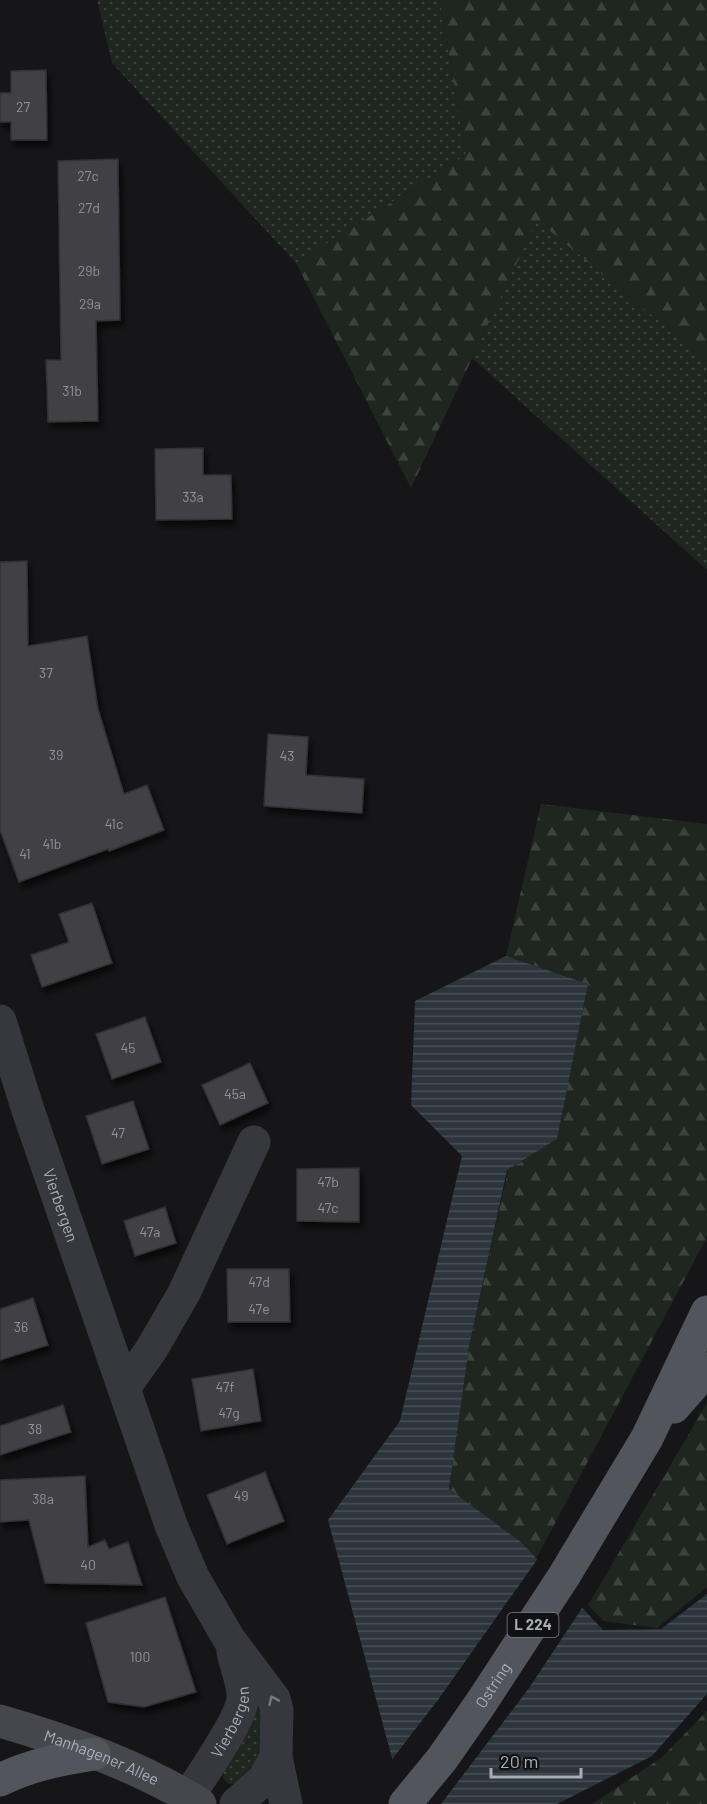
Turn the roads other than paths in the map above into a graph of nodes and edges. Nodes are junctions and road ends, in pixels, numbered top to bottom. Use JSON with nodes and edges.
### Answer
{"nodes":[{"id":1,"x":0,"y":1021,"type":"edge"},
{"id":2,"x":254,"y":1142,"type":"dead end"},
{"id":3,"x":707,"y":1312,"type":"edge"},
{"id":4,"x":707,"y":1369,"type":"edge"},
{"id":5,"x":124,"y":1388,"type":"junction"},
{"id":6,"x":647,"y":1438,"type":"junction"},
{"id":7,"x":230,"y":1639,"type":"junction"},
{"id":8,"x":0,"y":1721,"type":"edge"},
{"id":9,"x":94,"y":1754,"type":"junction"},
{"id":10,"x":276,"y":1757,"type":"junction"},
{"id":11,"x":0,"y":1780,"type":"edge"},
{"id":12,"x":194,"y":1800,"type":"edge"},
{"id":13,"x":236,"y":1804,"type":"edge"},
{"id":14,"x":286,"y":1804,"type":"edge"},
{"id":15,"x":405,"y":1804,"type":"edge"}],
"edges":[{"from":1,"to":5,"type":"street","name":"Vierbergen"},
{"from":2,"to":5,"type":"street"},
{"from":3,"to":6,"type":"main road","number":"L 224"},
{"from":4,"to":6,"type":"main road"},
{"from":5,"to":7,"type":"street","name":"Vierbergen"},
{"from":6,"to":15,"type":"main road","name":"Ostring","number":"L 224"},
{"from":10,"to":7,"type":"street","name":"Vierbergen","one_way":true},
{"from":7,"to":12,"type":"street","name":"Vierbergen"},
{"from":8,"to":9,"type":"main road","name":"Manhagener Allee"},
{"from":9,"to":11,"type":"main road"},
{"from":9,"to":12,"type":"main road","name":"Manhagener Allee"},
{"from":10,"to":13,"type":"street"},
{"from":10,"to":14,"type":"street","name":"Vierbergen"}]}
